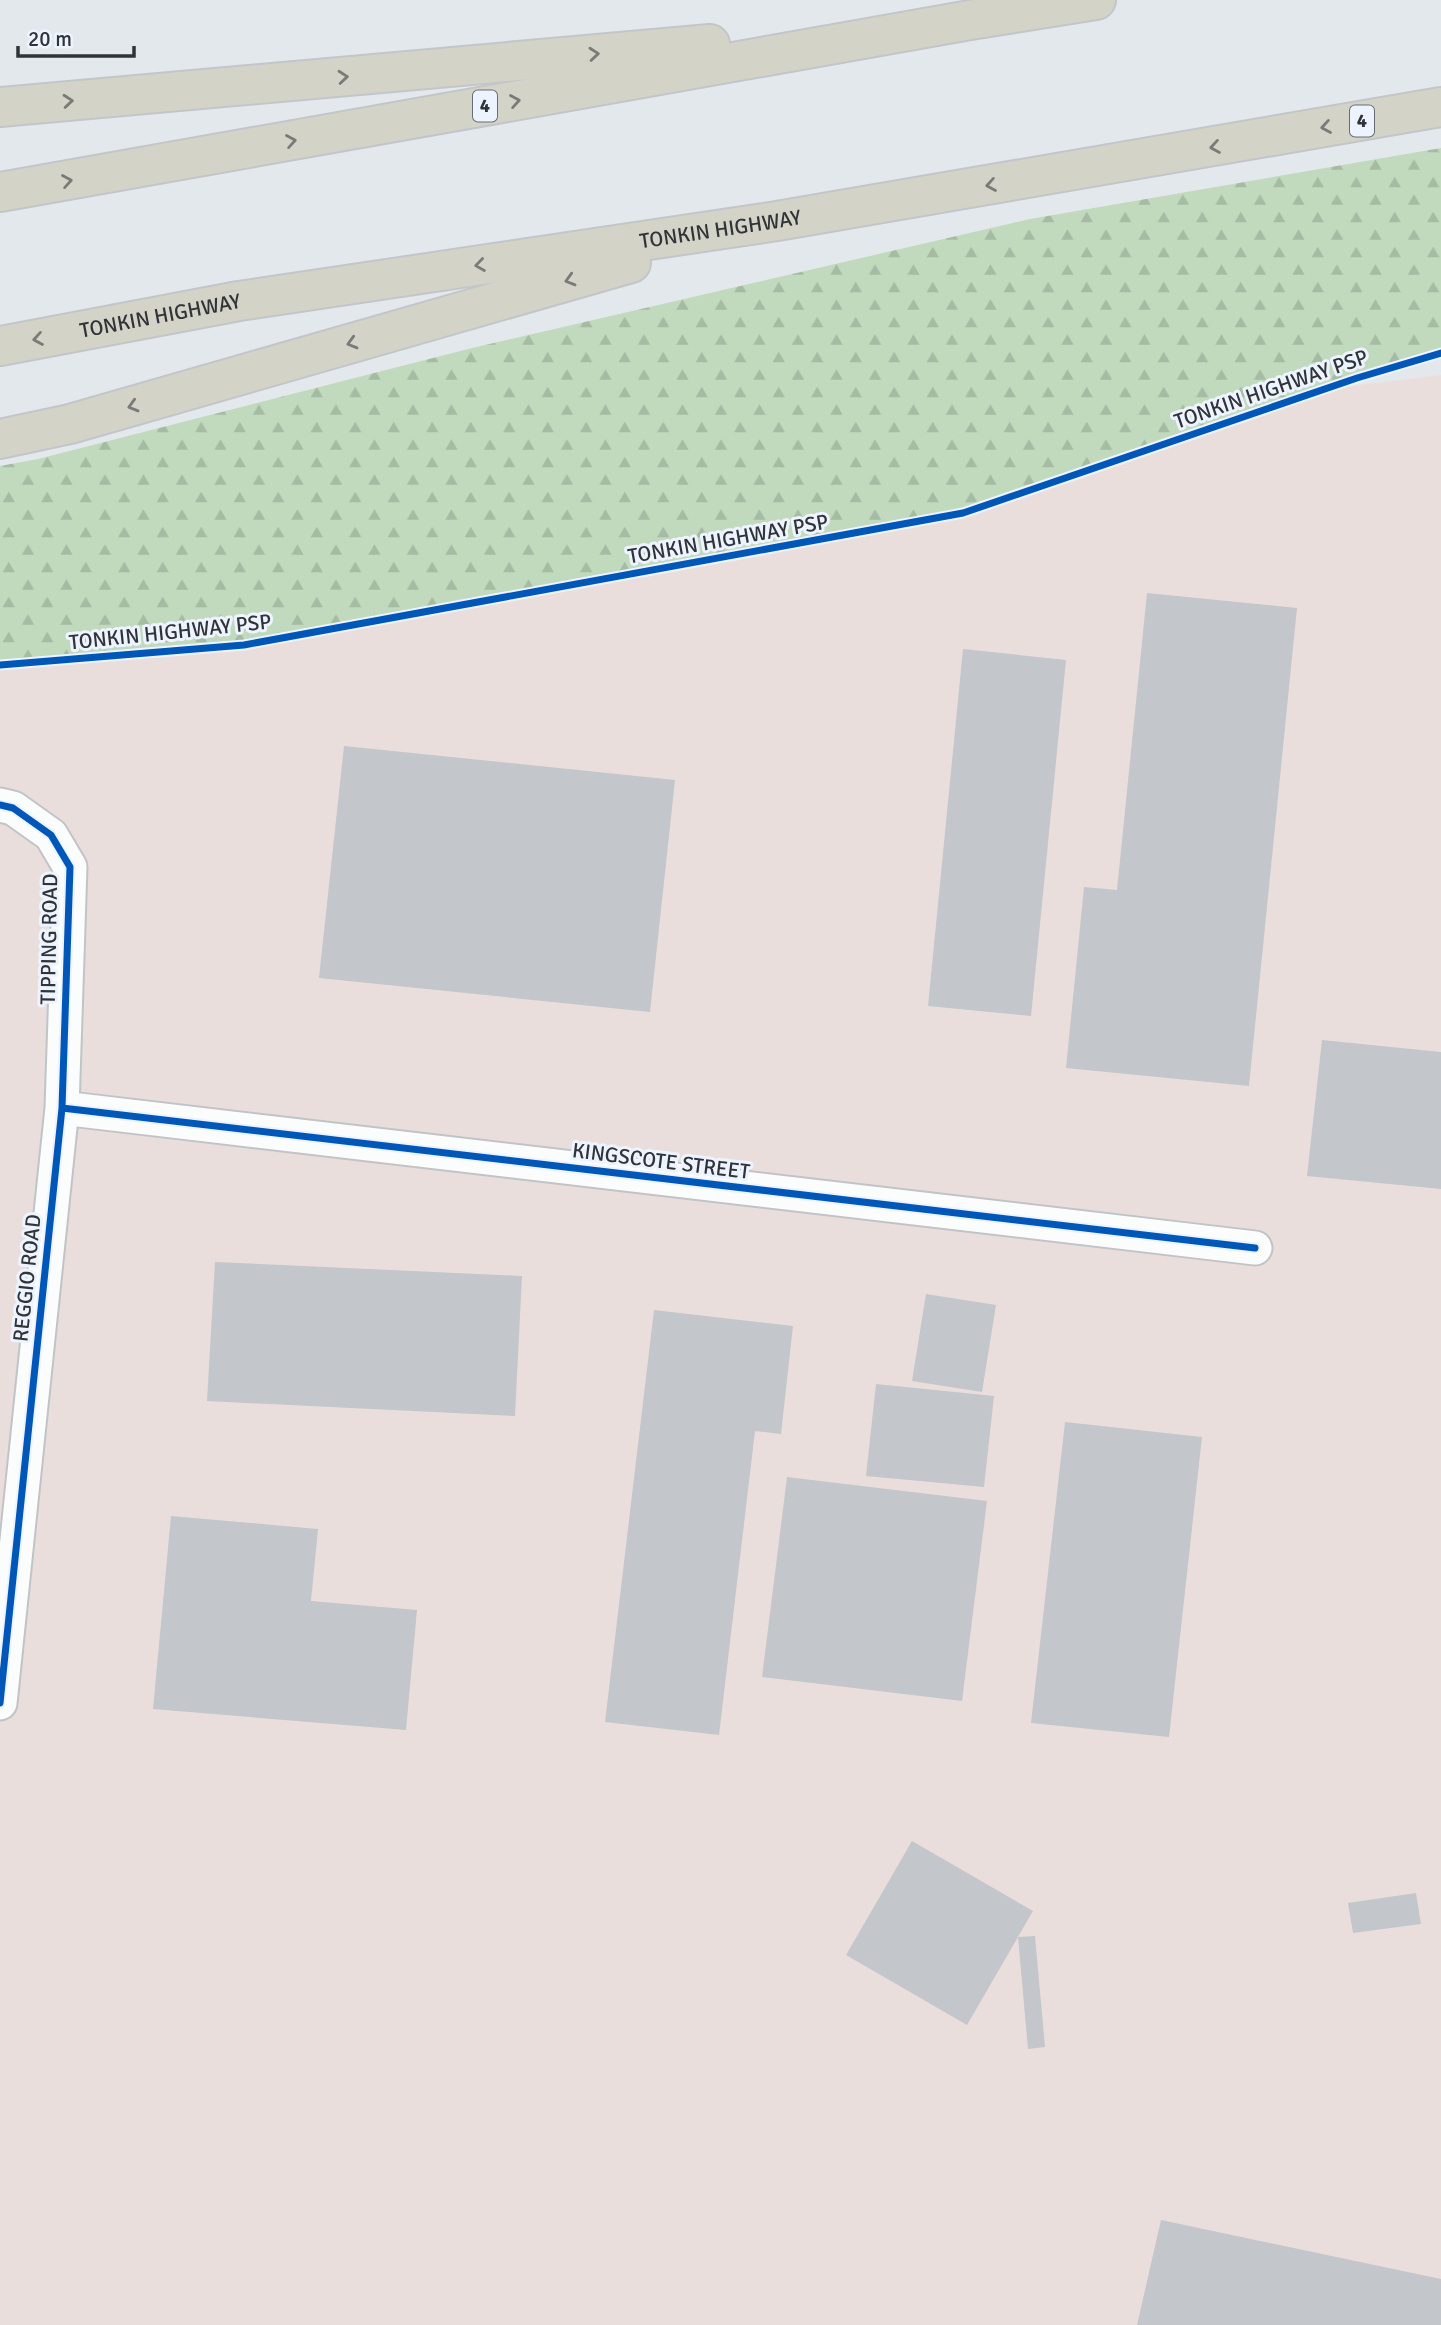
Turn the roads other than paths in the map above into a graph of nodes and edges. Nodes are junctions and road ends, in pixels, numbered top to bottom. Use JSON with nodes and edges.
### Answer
{"nodes":[{"id":1,"x":1096,"y":0,"type":"edge"},
{"id":2,"x":970,"y":20,"type":"junction"},
{"id":3,"x":0,"y":107,"type":"edge"},
{"id":4,"x":1441,"y":107,"type":"edge"},
{"id":5,"x":0,"y":192,"type":"edge"},
{"id":6,"x":777,"y":221,"type":"junction"},
{"id":7,"x":0,"y":346,"type":"edge"},
{"id":8,"x":0,"y":439,"type":"edge"},
{"id":9,"x":0,"y":805,"type":"edge"},
{"id":10,"x":62,"y":1108,"type":"junction"},
{"id":11,"x":1255,"y":1248,"type":"dead end"},
{"id":12,"x":0,"y":1703,"type":"edge"}],
"edges":[{"from":1,"to":2,"type":"highway","number":"4"},
{"from":3,"to":2,"type":"highway","one_way":true},
{"from":5,"to":2,"type":"highway","number":"4","one_way":true},
{"from":4,"to":6,"type":"highway","name":"TONKIN HIGHWAY","number":"4","one_way":true},
{"from":6,"to":7,"type":"highway","name":"TONKIN HIGHWAY","number":"4","one_way":true},
{"from":6,"to":8,"type":"highway","one_way":true},
{"from":9,"to":10,"type":"street","name":"TIPPING ROAD"},
{"from":10,"to":11,"type":"street","name":"KINGSCOTE STREET"},
{"from":10,"to":12,"type":"street","name":"REGGIO ROAD"}]}
